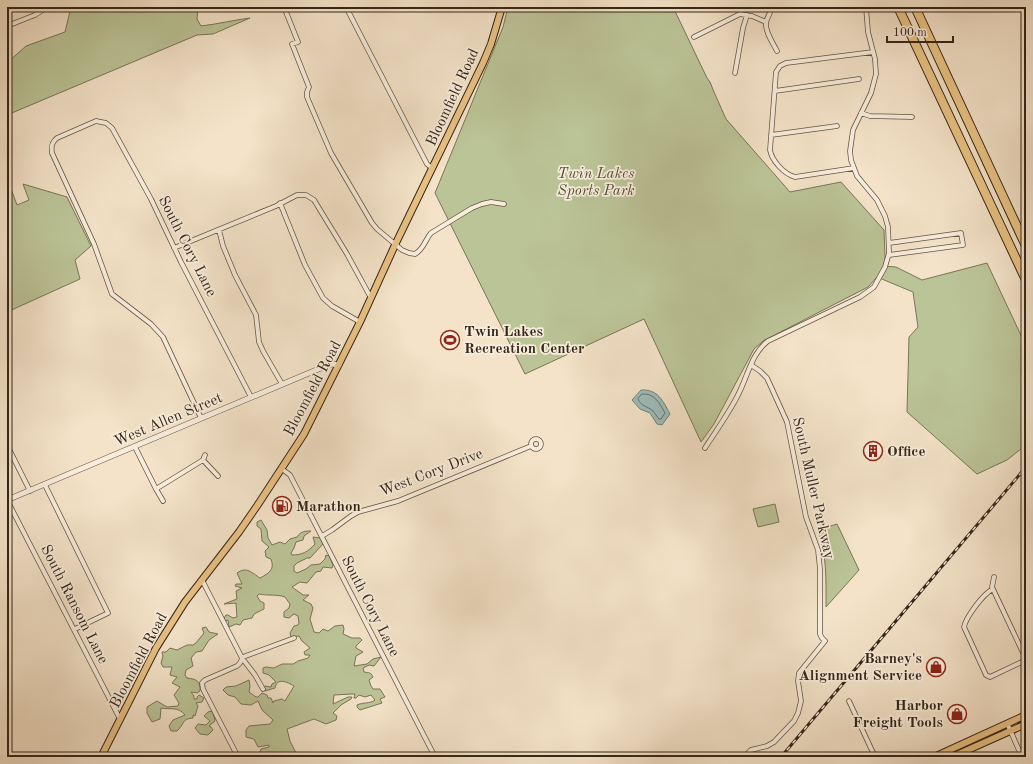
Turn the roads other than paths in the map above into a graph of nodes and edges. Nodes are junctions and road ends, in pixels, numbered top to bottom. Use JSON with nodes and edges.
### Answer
{"nodes":[{"id":1,"x":43,"y":7,"type":"edge"},
{"id":2,"x":284,"y":7,"type":"edge"},
{"id":3,"x":346,"y":7,"type":"edge"},
{"id":4,"x":502,"y":7,"type":"edge"},
{"id":5,"x":772,"y":7,"type":"edge"},
{"id":6,"x":866,"y":7,"type":"edge"},
{"id":7,"x":898,"y":7,"type":"edge"},
{"id":8,"x":915,"y":7,"type":"edge"},
{"id":9,"x":748,"y":15,"type":"junction"},
{"id":10,"x":766,"y":22,"type":"junction"},
{"id":11,"x":7,"y":26,"type":"edge"},
{"id":12,"x":694,"y":37,"type":"dead end"},
{"id":13,"x":777,"y":51,"type":"dead end"},
{"id":14,"x":873,"y":52,"type":"junction"},
{"id":15,"x":735,"y":73,"type":"dead end"},
{"id":16,"x":859,"y":79,"type":"dead end"},
{"id":17,"x":775,"y":91,"type":"junction"},
{"id":18,"x":861,"y":113,"type":"junction"},
{"id":19,"x":912,"y":117,"type":"dead end"},
{"id":20,"x":837,"y":126,"type":"dead end"},
{"id":21,"x":771,"y":135,"type":"junction"},
{"id":22,"x":432,"y":168,"type":"junction"},
{"id":23,"x":854,"y":168,"type":"junction"},
{"id":24,"x":280,"y":203,"type":"junction"},
{"id":25,"x":504,"y":204,"type":"dead end"},
{"id":26,"x":218,"y":230,"type":"junction"},
{"id":27,"x":889,"y":243,"type":"junction"},
{"id":28,"x":395,"y":245,"type":"junction"},
{"id":29,"x":1026,"y":246,"type":"edge"},
{"id":30,"x":174,"y":248,"type":"junction"},
{"id":31,"x":889,"y":255,"type":"junction"},
{"id":32,"x":1026,"y":280,"type":"edge"},
{"id":33,"x":371,"y":298,"type":"junction"},
{"id":34,"x":360,"y":322,"type":"junction"},
{"id":35,"x":339,"y":365,"type":"junction"},
{"id":36,"x":751,"y":365,"type":"junction"},
{"id":37,"x":282,"y":384,"type":"junction"},
{"id":38,"x":251,"y":397,"type":"junction"},
{"id":39,"x":201,"y":418,"type":"junction"},
{"id":40,"x":7,"y":445,"type":"edge"},
{"id":41,"x":531,"y":446,"type":"dead end"},
{"id":42,"x":135,"y":447,"type":"junction"},
{"id":43,"x":705,"y":448,"type":"dead end"},
{"id":44,"x":205,"y":455,"type":"dead end"},
{"id":45,"x":203,"y":460,"type":"junction"},
{"id":46,"x":282,"y":469,"type":"junction"},
{"id":47,"x":218,"y":476,"type":"dead end"},
{"id":48,"x":45,"y":485,"type":"junction"},
{"id":49,"x":156,"y":489,"type":"junction"},
{"id":50,"x":30,"y":491,"type":"junction"},
{"id":51,"x":7,"y":500,"type":"edge"},
{"id":52,"x":163,"y":501,"type":"dead end"},
{"id":53,"x":322,"y":536,"type":"junction"},
{"id":54,"x":994,"y":577,"type":"dead end"},
{"id":55,"x":202,"y":580,"type":"junction"},
{"id":56,"x":993,"y":589,"type":"junction"},
{"id":57,"x":74,"y":629,"type":"junction"},
{"id":58,"x":294,"y":638,"type":"dead end"},
{"id":59,"x":242,"y":658,"type":"junction"},
{"id":60,"x":1026,"y":660,"type":"edge"},
{"id":61,"x":263,"y":689,"type":"dead end"},
{"id":62,"x":849,"y":701,"type":"dead end"},
{"id":63,"x":1026,"y":715,"type":"edge"},
{"id":64,"x":121,"y":719,"type":"junction"},
{"id":65,"x":1008,"y":723,"type":"junction"},
{"id":66,"x":1026,"y":724,"type":"edge"},
{"id":67,"x":1011,"y":730,"type":"junction"},
{"id":68,"x":101,"y":757,"type":"edge"},
{"id":69,"x":238,"y":757,"type":"edge"},
{"id":70,"x":435,"y":757,"type":"edge"},
{"id":71,"x":744,"y":757,"type":"edge"},
{"id":72,"x":875,"y":757,"type":"edge"},
{"id":73,"x":934,"y":757,"type":"edge"},
{"id":74,"x":952,"y":757,"type":"edge"},
{"id":75,"x":1022,"y":757,"type":"edge"}],
"edges":[{"from":1,"to":11,"type":"street"},
{"from":2,"to":28,"type":"street"},
{"from":3,"to":22,"type":"street"},
{"from":4,"to":22,"type":"main road","name":"Bloomfield Road"},
{"from":5,"to":10,"type":"street"},
{"from":6,"to":14,"type":"street"},
{"from":7,"to":32,"type":"highway"},
{"from":8,"to":29,"type":"highway"},
{"from":9,"to":10,"type":"street"},
{"from":9,"to":12,"type":"street"},
{"from":9,"to":15,"type":"street"},
{"from":10,"to":13,"type":"street"},
{"from":14,"to":17,"type":"street"},
{"from":14,"to":18,"type":"street"},
{"from":16,"to":17,"type":"street"},
{"from":17,"to":21,"type":"street"},
{"from":18,"to":19,"type":"street"},
{"from":18,"to":23,"type":"street"},
{"from":20,"to":21,"type":"street"},
{"from":21,"to":23,"type":"street"},
{"from":22,"to":28,"type":"main road","name":"Bloomfield Road"},
{"from":23,"to":27,"type":"street"},
{"from":24,"to":26,"type":"street"},
{"from":24,"to":33,"type":"street"},
{"from":24,"to":34,"type":"street"},
{"from":25,"to":28,"type":"street"},
{"from":26,"to":30,"type":"street"},
{"from":26,"to":37,"type":"street"},
{"from":27,"to":31,"type":"street"},
{"from":27,"to":31,"type":"street"},
{"from":28,"to":33,"type":"main road","name":"Bloomfield Road"},
{"from":30,"to":38,"type":"street","name":"South Cory Lane"},
{"from":30,"to":39,"type":"street","name":"South Cory Lane"},
{"from":31,"to":36,"type":"street"},
{"from":33,"to":34,"type":"main road","name":"Bloomfield Road"},
{"from":34,"to":35,"type":"main road","name":"Bloomfield Road"},
{"from":35,"to":37,"type":"street","name":"West Allen Street"},
{"from":35,"to":46,"type":"main road","name":"Bloomfield Road"},
{"from":36,"to":43,"type":"street"},
{"from":36,"to":71,"type":"street","name":"South Muller Parkway"},
{"from":37,"to":38,"type":"street","name":"West Allen Street"},
{"from":38,"to":39,"type":"street","name":"West Allen Street"},
{"from":39,"to":42,"type":"street","name":"West Allen Street"},
{"from":40,"to":50,"type":"street"},
{"from":41,"to":53,"type":"street","name":"West Cory Drive"},
{"from":42,"to":48,"type":"street","name":"West Allen Street"},
{"from":42,"to":49,"type":"street"},
{"from":44,"to":45,"type":"street"},
{"from":45,"to":47,"type":"street"},
{"from":45,"to":49,"type":"street"},
{"from":46,"to":53,"type":"street","name":"South Cory Lane"},
{"from":46,"to":55,"type":"main road","name":"Bloomfield Road"},
{"from":48,"to":50,"type":"street","name":"West Allen Street"},
{"from":48,"to":57,"type":"street"},
{"from":49,"to":52,"type":"street"},
{"from":50,"to":51,"type":"street","name":"West Allen Street"},
{"from":51,"to":57,"type":"street","name":"South Ransom Lane"},
{"from":53,"to":70,"type":"street","name":"South Cory Lane"},
{"from":54,"to":56,"type":"street"},
{"from":55,"to":59,"type":"street"},
{"from":55,"to":64,"type":"main road","name":"Bloomfield Road"},
{"from":56,"to":60,"type":"street"},
{"from":56,"to":60,"type":"street"},
{"from":57,"to":64,"type":"street","name":"South Ransom Lane"},
{"from":58,"to":59,"type":"street"},
{"from":59,"to":61,"type":"street"},
{"from":59,"to":69,"type":"street"},
{"from":62,"to":72,"type":"street"},
{"from":63,"to":65,"type":"main road"},
{"from":64,"to":68,"type":"main road","name":"Bloomfield Road"},
{"from":65,"to":67,"type":"street"},
{"from":65,"to":73,"type":"main road"},
{"from":66,"to":67,"type":"main road"},
{"from":67,"to":74,"type":"main road"},
{"from":67,"to":75,"type":"street"}]}
